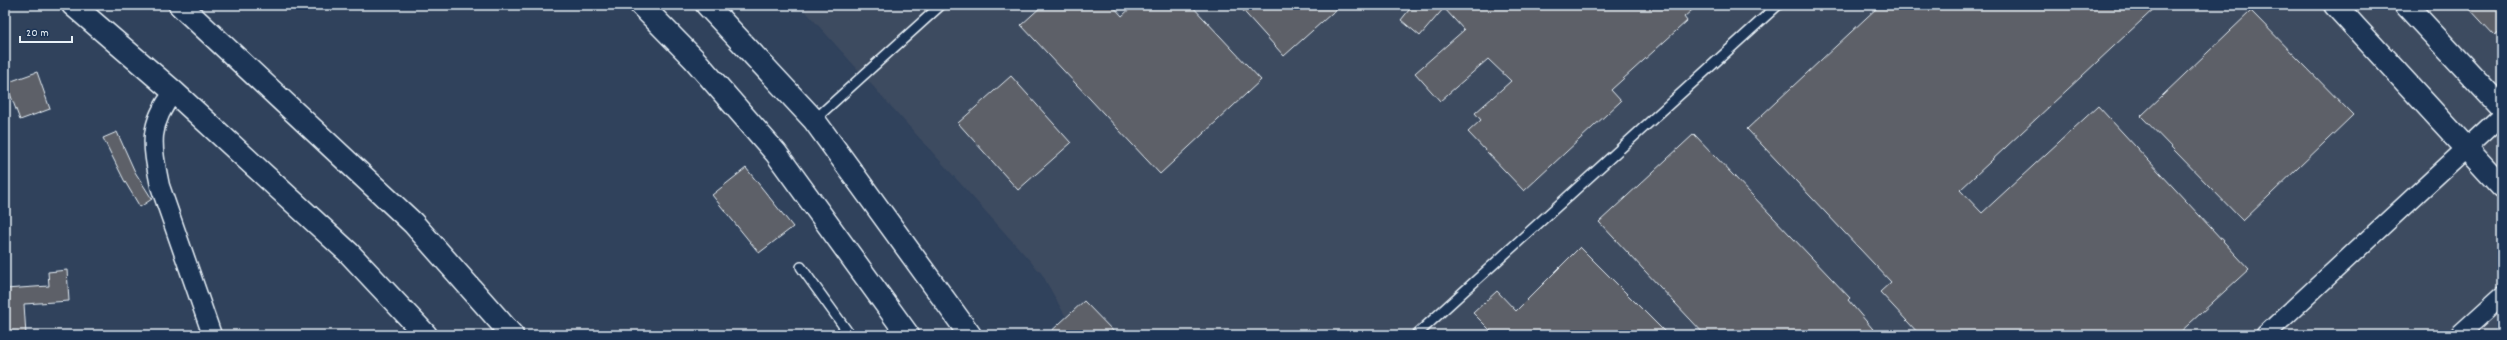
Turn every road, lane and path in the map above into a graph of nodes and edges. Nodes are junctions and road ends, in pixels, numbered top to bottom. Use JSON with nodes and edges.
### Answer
{"nodes":[{"id":1,"x":73,"y":5,"type":"edge"},
{"id":2,"x":180,"y":5,"type":"edge"},
{"id":3,"x":203,"y":5,"type":"edge"},
{"id":4,"x":641,"y":5,"type":"edge"},
{"id":5,"x":707,"y":5,"type":"edge"},
{"id":6,"x":941,"y":5,"type":"edge"},
{"id":7,"x":1778,"y":5,"type":"edge"},
{"id":8,"x":2335,"y":5,"type":"edge"},
{"id":9,"x":2406,"y":5,"type":"edge"},
{"id":10,"x":247,"y":67,"type":"junction"},
{"id":11,"x":174,"y":92,"type":"junction"},
{"id":12,"x":2502,"y":108,"type":"edge"},
{"id":13,"x":2502,"y":115,"type":"edge"},
{"id":14,"x":814,"y":120,"type":"junction"},
{"id":15,"x":2468,"y":149,"type":"junction"},
{"id":16,"x":2502,"y":187,"type":"edge"},
{"id":17,"x":801,"y":267,"type":"dead end"},
{"id":18,"x":2502,"y":296,"type":"edge"},
{"id":19,"x":212,"y":335,"type":"edge"},
{"id":20,"x":426,"y":335,"type":"edge"},
{"id":21,"x":512,"y":335,"type":"edge"},
{"id":22,"x":850,"y":335,"type":"edge"},
{"id":23,"x":908,"y":335,"type":"edge"},
{"id":24,"x":970,"y":335,"type":"edge"},
{"id":25,"x":1416,"y":335,"type":"edge"},
{"id":26,"x":2265,"y":335,"type":"edge"},
{"id":27,"x":2459,"y":335,"type":"edge"}],
"edges":[{"from":1,"to":11,"type":"street"},
{"from":2,"to":10,"type":"street"},
{"from":3,"to":10,"type":"street"},
{"from":4,"to":23,"type":"street"},
{"from":5,"to":14,"type":"street"},
{"from":6,"to":14,"type":"lane"},
{"from":7,"to":25,"type":"lane"},
{"from":8,"to":15,"type":"street"},
{"from":9,"to":12,"type":"street"},
{"from":10,"to":21,"type":"street"},
{"from":11,"to":19,"type":"street"},
{"from":11,"to":20,"type":"street"},
{"from":13,"to":15,"type":"street"},
{"from":14,"to":24,"type":"street"},
{"from":15,"to":16,"type":"street"},
{"from":15,"to":26,"type":"street"},
{"from":17,"to":22,"type":"lane"},
{"from":18,"to":27,"type":"street"}]}
